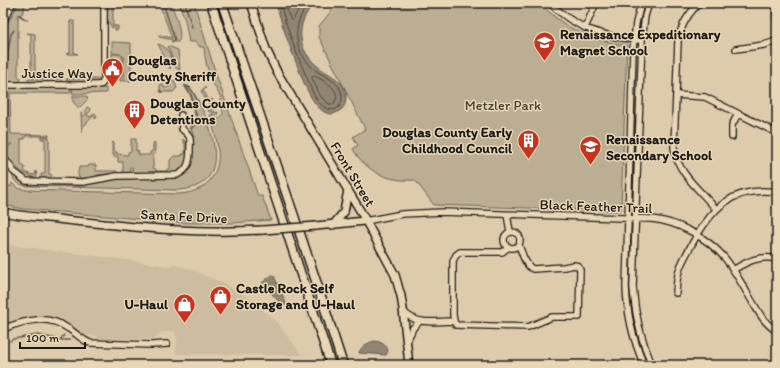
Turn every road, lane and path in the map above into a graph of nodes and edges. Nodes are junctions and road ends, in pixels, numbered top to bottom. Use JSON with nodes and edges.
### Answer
{"nodes":[{"id":1,"x":13,"y":3,"type":"edge"},
{"id":2,"x":104,"y":3,"type":"edge"},
{"id":3,"x":211,"y":3,"type":"edge"},
{"id":4,"x":222,"y":3,"type":"edge"},
{"id":5,"x":251,"y":3,"type":"edge"},
{"id":6,"x":550,"y":3,"type":"edge"},
{"id":7,"x":596,"y":3,"type":"edge"},
{"id":8,"x":641,"y":3,"type":"edge"},
{"id":9,"x":649,"y":3,"type":"edge"},
{"id":10,"x":700,"y":3,"type":"edge"},
{"id":11,"x":775,"y":3,"type":"edge"},
{"id":12,"x":777,"y":19,"type":"edge"},
{"id":13,"x":3,"y":22,"type":"edge"},
{"id":14,"x":585,"y":28,"type":"junction"},
{"id":15,"x":634,"y":39,"type":"junction"},
{"id":16,"x":642,"y":40,"type":"junction"},
{"id":17,"x":777,"y":41,"type":"edge"},
{"id":18,"x":736,"y":49,"type":"dead end"},
{"id":19,"x":3,"y":85,"type":"edge"},
{"id":20,"x":676,"y":95,"type":"junction"},
{"id":21,"x":738,"y":114,"type":"junction"},
{"id":22,"x":181,"y":115,"type":"dead end"},
{"id":23,"x":777,"y":133,"type":"edge"},
{"id":24,"x":732,"y":136,"type":"dead end"},
{"id":25,"x":3,"y":158,"type":"edge"},
{"id":26,"x":348,"y":190,"type":"junction"},
{"id":27,"x":777,"y":192,"type":"edge"},
{"id":28,"x":716,"y":209,"type":"junction"},
{"id":29,"x":3,"y":212,"type":"edge"},
{"id":30,"x":508,"y":215,"type":"junction"},
{"id":31,"x":628,"y":219,"type":"junction"},
{"id":32,"x":635,"y":219,"type":"junction"},
{"id":33,"x":365,"y":221,"type":"junction"},
{"id":34,"x":333,"y":225,"type":"junction"},
{"id":35,"x":510,"y":232,"type":"junction"},
{"id":36,"x":697,"y":235,"type":"junction"},
{"id":37,"x":519,"y":245,"type":"junction"},
{"id":38,"x":509,"y":247,"type":"junction"},
{"id":39,"x":777,"y":259,"type":"edge"},
{"id":40,"x":733,"y":270,"type":"junction"},
{"id":41,"x":676,"y":293,"type":"dead end"},
{"id":42,"x":404,"y":312,"type":"junction"},
{"id":43,"x":420,"y":321,"type":"junction"},
{"id":44,"x":454,"y":321,"type":"junction"},
{"id":45,"x":3,"y":329,"type":"edge"},
{"id":46,"x":777,"y":332,"type":"edge"},
{"id":47,"x":407,"y":341,"type":"junction"},
{"id":48,"x":167,"y":344,"type":"dead end"},
{"id":49,"x":332,"y":365,"type":"edge"},
{"id":50,"x":343,"y":365,"type":"edge"},
{"id":51,"x":409,"y":365,"type":"edge"},
{"id":52,"x":644,"y":365,"type":"edge"},
{"id":53,"x":652,"y":365,"type":"edge"}],
"edges":[{"from":1,"to":13,"type":"street"},
{"from":2,"to":19,"type":"street","name":"Justice Way"},
{"from":3,"to":49,"type":"highway"},
{"from":4,"to":50,"type":"highway"},
{"from":5,"to":26,"type":"main road","name":"Front Street"},
{"from":6,"to":14,"type":"street"},
{"from":7,"to":14,"type":"street"},
{"from":8,"to":15,"type":"street"},
{"from":9,"to":16,"type":"street"},
{"from":10,"to":20,"type":"street"},
{"from":11,"to":12,"type":"street"},
{"from":14,"to":15,"type":"street"},
{"from":15,"to":16,"type":"street"},
{"from":15,"to":31,"type":"street"},
{"from":16,"to":32,"type":"street"},
{"from":17,"to":18,"type":"street"},
{"from":20,"to":21,"type":"street"},
{"from":20,"to":28,"type":"street"},
{"from":21,"to":23,"type":"street"},
{"from":21,"to":24,"type":"street"},
{"from":22,"to":25,"type":"street"},
{"from":26,"to":33,"type":"main road","name":"Front Street"},
{"from":26,"to":34,"type":"main road"},
{"from":27,"to":28,"type":"street"},
{"from":28,"to":36,"type":"street"},
{"from":29,"to":34,"type":"main road","name":"Santa Fe Drive","bridge":true},
{"from":30,"to":31,"type":"street","name":"Black Feather Trail"},
{"from":30,"to":33,"type":"street","name":"Black Feather Trail"},
{"from":30,"to":35,"type":"street"},
{"from":31,"to":32,"type":"street","name":"Black Feather Trail"},
{"from":31,"to":52,"type":"street"},
{"from":32,"to":36,"type":"street","name":"Black Feather Trail"},
{"from":32,"to":53,"type":"street"},
{"from":33,"to":34,"type":"main road","name":"Santa Fe Drive"},
{"from":33,"to":42,"type":"main road","name":"Front Street"},
{"from":35,"to":37,"type":"street"},
{"from":35,"to":38,"type":"street"},
{"from":36,"to":40,"type":"street","name":"Black Feather Trail"},
{"from":36,"to":41,"type":"street"},
{"from":37,"to":38,"type":"street"},
{"from":37,"to":44,"type":"street"},
{"from":38,"to":44,"type":"street"},
{"from":39,"to":40,"type":"street"},
{"from":40,"to":46,"type":"street","name":"Black Feather Trail"},
{"from":42,"to":43,"type":"street"},
{"from":42,"to":47,"type":"main road","name":"Front Street"},
{"from":43,"to":44,"type":"street"},
{"from":43,"to":47,"type":"street"},
{"from":45,"to":48,"type":"street"},
{"from":47,"to":51,"type":"main road","name":"Front Street"}]}
